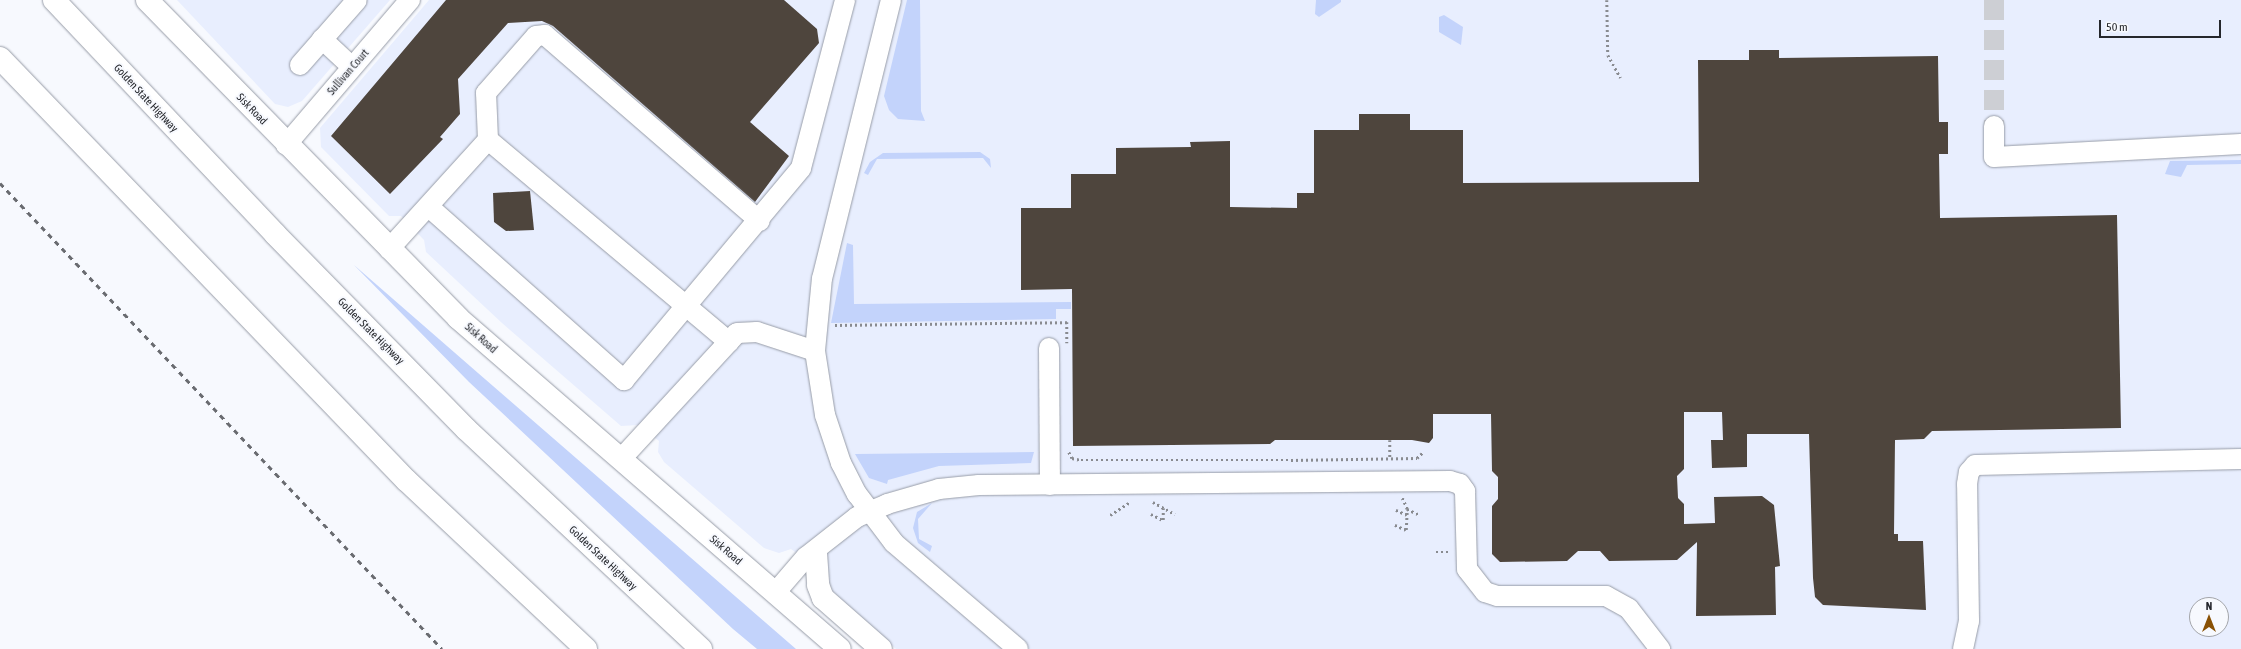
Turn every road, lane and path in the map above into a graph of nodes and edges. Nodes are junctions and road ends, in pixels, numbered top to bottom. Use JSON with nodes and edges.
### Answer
{"nodes":[{"id":1,"x":54,"y":0,"type":"edge"},
{"id":2,"x":148,"y":0,"type":"edge"},
{"id":3,"x":357,"y":0,"type":"edge"},
{"id":4,"x":410,"y":0,"type":"edge"},
{"id":5,"x":845,"y":0,"type":"edge"},
{"id":6,"x":891,"y":0,"type":"edge"},
{"id":7,"x":1607,"y":0,"type":"edge"},
{"id":8,"x":322,"y":39,"type":"junction"},
{"id":9,"x":0,"y":58,"type":"edge"},
{"id":10,"x":300,"y":65,"type":"dead end"},
{"id":11,"x":352,"y":67,"type":"junction"},
{"id":12,"x":1621,"y":78,"type":"dead end"},
{"id":13,"x":1994,"y":126,"type":"tunnel mouth"},
{"id":14,"x":488,"y":140,"type":"junction"},
{"id":15,"x":286,"y":144,"type":"junction"},
{"id":16,"x":2241,"y":144,"type":"edge"},
{"id":17,"x":429,"y":207,"type":"junction"},
{"id":18,"x":760,"y":222,"type":"junction"},
{"id":19,"x":388,"y":249,"type":"junction"},
{"id":20,"x":688,"y":307,"type":"junction"},
{"id":21,"x":831,"y":325,"type":"dead end"},
{"id":22,"x":729,"y":342,"type":"junction"},
{"id":23,"x":1058,"y":347,"type":"joint"},
{"id":24,"x":815,"y":351,"type":"junction"},
{"id":25,"x":1390,"y":440,"type":"dead end"},
{"id":26,"x":1068,"y":448,"type":"dead end"},
{"id":27,"x":1423,"y":452,"type":"dead end"},
{"id":28,"x":1390,"y":457,"type":"junction"},
{"id":29,"x":1399,"y":458,"type":"junction"},
{"id":30,"x":621,"y":459,"type":"junction"},
{"id":31,"x":2241,"y":459,"type":"edge"},
{"id":32,"x":1138,"y":460,"type":"junction"},
{"id":33,"x":1399,"y":464,"type":"dead end"},
{"id":34,"x":1138,"y":466,"type":"dead end"},
{"id":35,"x":1050,"y":485,"type":"junction"},
{"id":36,"x":1401,"y":496,"type":"dead end"},
{"id":37,"x":1148,"y":499,"type":"dead end"},
{"id":38,"x":1134,"y":500,"type":"dead end"},
{"id":39,"x":1163,"y":508,"type":"junction"},
{"id":40,"x":1396,"y":510,"type":"dead end"},
{"id":41,"x":1407,"y":510,"type":"junction"},
{"id":42,"x":869,"y":511,"type":"junction"},
{"id":43,"x":1151,"y":514,"type":"dead end"},
{"id":44,"x":1175,"y":514,"type":"dead end"},
{"id":45,"x":1110,"y":515,"type":"dead end"},
{"id":46,"x":1407,"y":515,"type":"junction"},
{"id":47,"x":1420,"y":515,"type":"dead end"},
{"id":48,"x":1395,"y":525,"type":"dead end"},
{"id":49,"x":1436,"y":552,"type":"dead end"},
{"id":50,"x":1454,"y":552,"type":"dead end"},
{"id":51,"x":816,"y":553,"type":"junction"},
{"id":52,"x":775,"y":593,"type":"junction"},
{"id":53,"x":667,"y":619,"type":"junction"},
{"id":54,"x":555,"y":621,"type":"junction"},
{"id":55,"x":580,"y":649,"type":"edge"},
{"id":56,"x":586,"y":649,"type":"edge"},
{"id":57,"x":701,"y":649,"type":"edge"},
{"id":58,"x":709,"y":649,"type":"edge"},
{"id":59,"x":840,"y":649,"type":"edge"},
{"id":60,"x":881,"y":649,"type":"edge"},
{"id":61,"x":1018,"y":649,"type":"edge"},
{"id":62,"x":1660,"y":649,"type":"edge"},
{"id":63,"x":1963,"y":649,"type":"edge"}],
"edges":[{"from":1,"to":53,"type":"main road","name":"Golden State Highway"},
{"from":2,"to":15,"type":"main road","name":"Sisk Road"},
{"from":3,"to":8,"type":"street"},
{"from":4,"to":11,"type":"street","name":"Sullivan Court"},
{"from":5,"to":18,"type":"street"},
{"from":6,"to":24,"type":"street"},
{"from":7,"to":12,"type":"path"},
{"from":8,"to":10,"type":"street"},
{"from":8,"to":11,"type":"street"},
{"from":9,"to":54,"type":"main road"},
{"from":11,"to":15,"type":"street","name":"Sullivan Court"},
{"from":13,"to":16,"type":"street"},
{"from":14,"to":17,"type":"street"},
{"from":14,"to":18,"type":"street"},
{"from":14,"to":20,"type":"street"},
{"from":15,"to":19,"type":"main road","name":"Sisk Road"},
{"from":17,"to":19,"type":"street"},
{"from":17,"to":20,"type":"street"},
{"from":18,"to":20,"type":"street"},
{"from":19,"to":30,"type":"main road","name":"Sisk Road"},
{"from":20,"to":22,"type":"street"},
{"from":21,"to":23,"type":"path"},
{"from":22,"to":24,"type":"street"},
{"from":22,"to":30,"type":"street"},
{"from":23,"to":35,"type":"street"},
{"from":24,"to":42,"type":"street"},
{"from":25,"to":28,"type":"path"},
{"from":26,"to":32,"type":"path"},
{"from":27,"to":29,"type":"path"},
{"from":28,"to":29,"type":"path"},
{"from":28,"to":32,"type":"path"},
{"from":29,"to":33,"type":"path"},
{"from":30,"to":52,"type":"main road","name":"Sisk Road"},
{"from":31,"to":63,"type":"street"},
{"from":32,"to":34,"type":"path"},
{"from":35,"to":42,"type":"street"},
{"from":35,"to":62,"type":"street"},
{"from":36,"to":41,"type":"path"},
{"from":37,"to":39,"type":"path"},
{"from":38,"to":45,"type":"path"},
{"from":39,"to":43,"type":"path"},
{"from":39,"to":44,"type":"path"},
{"from":40,"to":46,"type":"path"},
{"from":41,"to":46,"type":"path"},
{"from":41,"to":47,"type":"path"},
{"from":42,"to":51,"type":"street"},
{"from":42,"to":61,"type":"street"},
{"from":46,"to":48,"type":"path"},
{"from":49,"to":50,"type":"path"},
{"from":51,"to":52,"type":"street"},
{"from":51,"to":60,"type":"main road"},
{"from":52,"to":59,"type":"main road","name":"Sisk Road"},
{"from":53,"to":57,"type":"main road","name":"Golden State Highway"},
{"from":53,"to":58,"type":"main road"},
{"from":54,"to":55,"type":"main road"},
{"from":54,"to":56,"type":"main road"}]}
